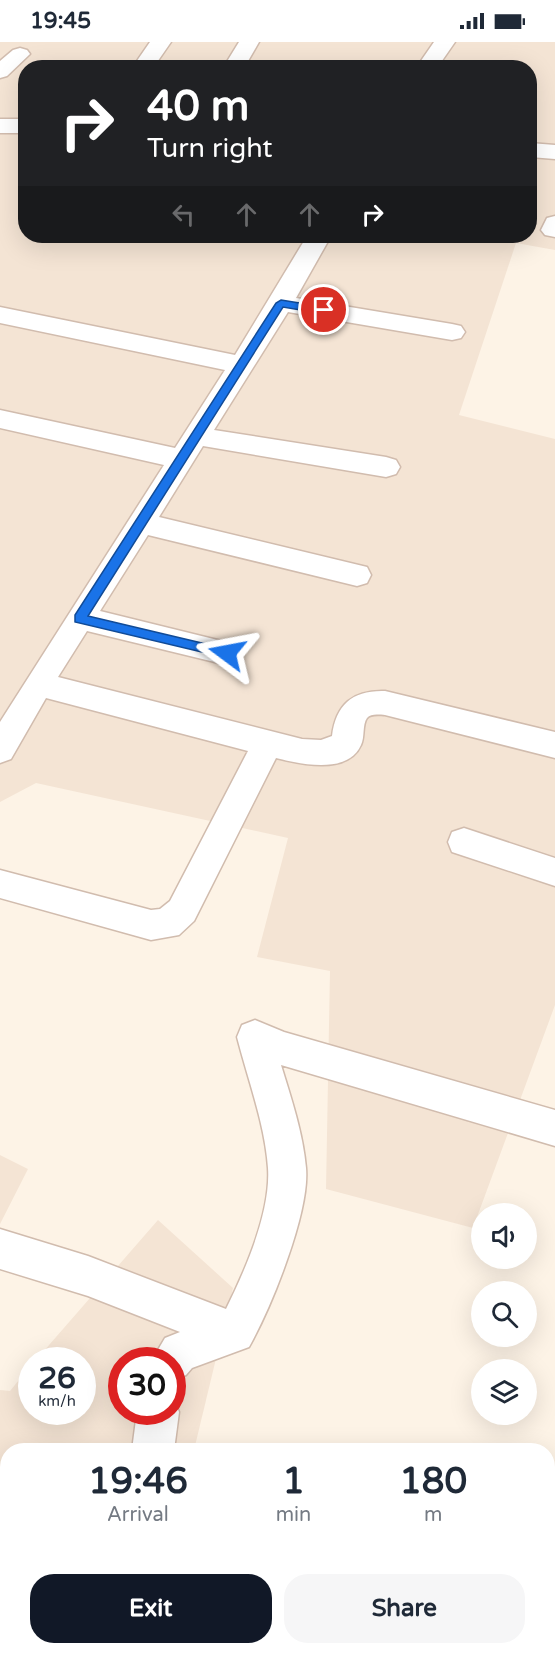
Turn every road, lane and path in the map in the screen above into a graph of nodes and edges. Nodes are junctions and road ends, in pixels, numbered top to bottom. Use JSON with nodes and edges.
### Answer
{"nodes":[{"id":1,"x":161,"y":42,"type":"edge"},
{"id":2,"x":249,"y":42,"type":"edge"},
{"id":3,"x":446,"y":42,"type":"edge"},
{"id":4,"x":20,"y":54,"type":"dead end"},
{"id":5,"x":148,"y":60,"type":"edge"},
{"id":6,"x":238,"y":60,"type":"edge"},
{"id":7,"x":432,"y":60,"type":"edge"},
{"id":8,"x":0,"y":72,"type":"edge"},
{"id":9,"x":0,"y":126,"type":"edge"},
{"id":10,"x":18,"y":126,"type":"edge"},
{"id":11,"x":537,"y":151,"type":"edge"},
{"id":12,"x":555,"y":152,"type":"edge"},
{"id":13,"x":315,"y":243,"type":"edge"},
{"id":14,"x":281,"y":303,"type":"junction"},
{"id":15,"x":0,"y":315,"type":"edge"},
{"id":16,"x":452,"y":332,"type":"dead end"},
{"id":17,"x":242,"y":364,"type":"junction"},
{"id":18,"x":0,"y":419,"type":"edge"},
{"id":19,"x":196,"y":436,"type":"junction"},
{"id":20,"x":181,"y":459,"type":"junction"},
{"id":21,"x":386,"y":467,"type":"dead end"},
{"id":22,"x":141,"y":523,"type":"junction"},
{"id":23,"x":357,"y":576,"type":"dead end"},
{"id":24,"x":80,"y":618,"type":"junction"},
{"id":25,"x":227,"y":653,"type":"dead end"},
{"id":26,"x":21,"y":696,"type":"edge"},
{"id":27,"x":268,"y":743,"type":"junction"},
{"id":28,"x":555,"y":745,"type":"edge"},
{"id":29,"x":0,"y":750,"type":"edge"},
{"id":30,"x":464,"y":842,"type":"dead end"},
{"id":31,"x":555,"y":872,"type":"edge"},
{"id":32,"x":0,"y":884,"type":"edge"},
{"id":33,"x":555,"y":1128,"type":"edge"},
{"id":34,"x":0,"y":1249,"type":"edge"},
{"id":35,"x":235,"y":1333,"type":"junction"},
{"id":36,"x":186,"y":1349,"type":"edge"},
{"id":37,"x":156,"y":1425,"type":"edge"},
{"id":38,"x":154,"y":1443,"type":"edge"}],
"edges":[{"from":1,"to":5,"type":"street"},
{"from":2,"to":6,"type":"street"},
{"from":3,"to":7,"type":"street"},
{"from":4,"to":8,"type":"street"},
{"from":9,"to":10,"type":"street"},
{"from":11,"to":12,"type":"street"},
{"from":13,"to":14,"type":"street"},
{"from":14,"to":16,"type":"street"},
{"from":14,"to":17,"type":"street"},
{"from":15,"to":17,"type":"street"},
{"from":17,"to":19,"type":"street"},
{"from":18,"to":20,"type":"street"},
{"from":19,"to":20,"type":"street"},
{"from":19,"to":21,"type":"street"},
{"from":20,"to":22,"type":"street"},
{"from":22,"to":23,"type":"street"},
{"from":22,"to":24,"type":"street"},
{"from":24,"to":25,"type":"street"},
{"from":24,"to":26,"type":"street"},
{"from":26,"to":27,"type":"street"},
{"from":26,"to":29,"type":"street"},
{"from":27,"to":28,"type":"street"},
{"from":27,"to":32,"type":"street"},
{"from":30,"to":31,"type":"street"},
{"from":33,"to":35,"type":"street"},
{"from":34,"to":35,"type":"street"},
{"from":35,"to":36,"type":"street"},
{"from":37,"to":38,"type":"street"}]}
